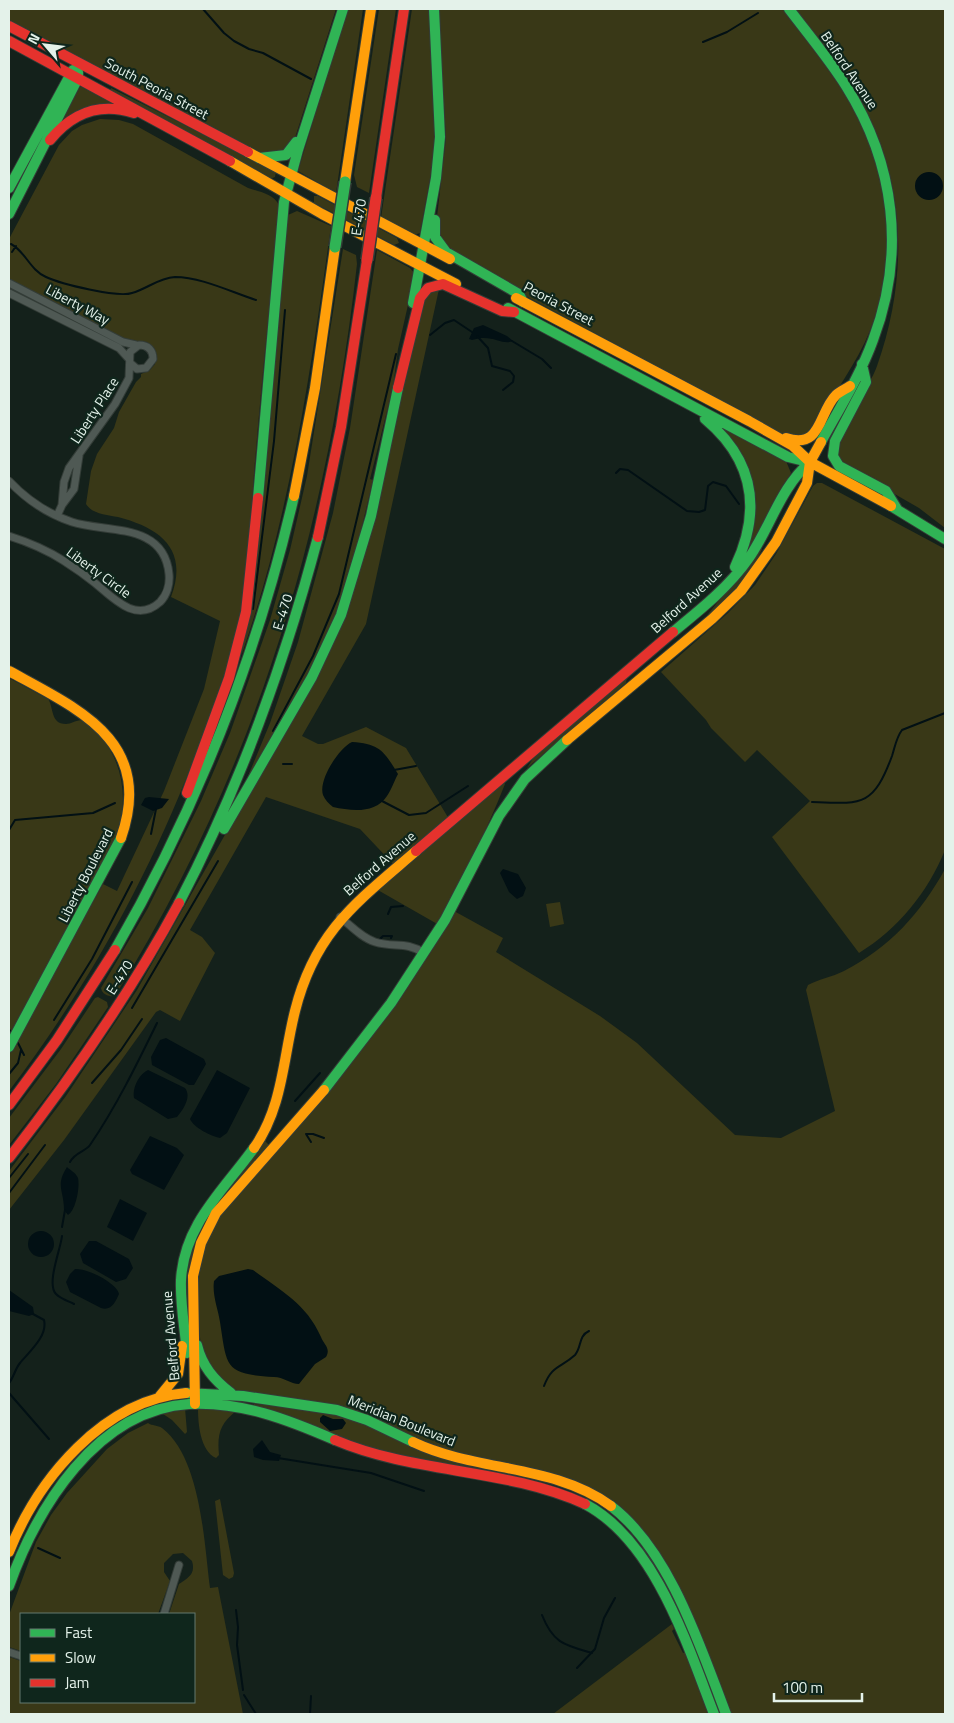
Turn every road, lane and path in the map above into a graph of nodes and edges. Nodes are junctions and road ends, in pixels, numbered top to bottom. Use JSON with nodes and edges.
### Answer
{"nodes":[{"id":1,"x":343,"y":9,"type":"edge"},
{"id":2,"x":371,"y":9,"type":"edge"},
{"id":3,"x":404,"y":9,"type":"edge"},
{"id":4,"x":434,"y":9,"type":"edge"},
{"id":5,"x":789,"y":9,"type":"edge"},
{"id":6,"x":9,"y":26,"type":"edge"},
{"id":7,"x":9,"y":41,"type":"edge"},
{"id":8,"x":79,"y":64,"type":"junction"},
{"id":9,"x":74,"y":76,"type":"junction"},
{"id":10,"x":158,"y":121,"type":"junction"},
{"id":11,"x":308,"y":121,"type":"junction"},
{"id":12,"x":39,"y":157,"type":"junction"},
{"id":13,"x":259,"y":158,"type":"junction"},
{"id":14,"x":291,"y":174,"type":"junction"},
{"id":15,"x":436,"y":178,"type":"junction"},
{"id":16,"x":9,"y":188,"type":"edge"},
{"id":17,"x":286,"y":193,"type":"junction"},
{"id":18,"x":9,"y":214,"type":"edge"},
{"id":19,"x":425,"y":245,"type":"junction"},
{"id":20,"x":420,"y":267,"type":"junction"},
{"id":21,"x":9,"y":282,"type":"edge"},
{"id":22,"x":9,"y":293,"type":"edge"},
{"id":23,"x":524,"y":302,"type":"junction"},
{"id":24,"x":514,"y":312,"type":"junction"},
{"id":25,"x":136,"y":345,"type":"junction"},
{"id":26,"x":404,"y":359,"type":"junction"},
{"id":27,"x":129,"y":361,"type":"junction"},
{"id":28,"x":862,"y":364,"type":"junction"},
{"id":29,"x":142,"y":369,"type":"junction"},
{"id":30,"x":129,"y":378,"type":"junction"},
{"id":31,"x":852,"y":384,"type":"junction"},
{"id":32,"x":663,"y":390,"type":"junction"},
{"id":33,"x":749,"y":421,"type":"junction"},
{"id":34,"x":79,"y":456,"type":"junction"},
{"id":35,"x":810,"y":462,"type":"junction"},
{"id":36,"x":9,"y":481,"type":"edge"},
{"id":37,"x":62,"y":505,"type":"junction"},
{"id":38,"x":898,"y":510,"type":"junction"},
{"id":39,"x":57,"y":516,"type":"junction"},
{"id":40,"x":9,"y":536,"type":"edge"},
{"id":41,"x":945,"y":539,"type":"edge"},
{"id":42,"x":726,"y":586,"type":"junction"},
{"id":43,"x":9,"y":672,"type":"edge"},
{"id":44,"x":158,"y":872,"type":"junction"},
{"id":45,"x":191,"y":879,"type":"junction"},
{"id":46,"x":340,"y":918,"type":"junction"},
{"id":47,"x":424,"y":953,"type":"junction"},
{"id":48,"x":9,"y":1047,"type":"edge"},
{"id":49,"x":9,"y":1105,"type":"edge"},
{"id":50,"x":9,"y":1158,"type":"edge"},
{"id":51,"x":182,"y":1320,"type":"junction"},
{"id":52,"x":194,"y":1334,"type":"junction"},
{"id":53,"x":233,"y":1395,"type":"junction"},
{"id":54,"x":160,"y":1396,"type":"junction"},
{"id":55,"x":192,"y":1398,"type":"junction"},
{"id":56,"x":9,"y":1552,"type":"edge"},
{"id":57,"x":179,"y":1565,"type":"dead end"},
{"id":58,"x":9,"y":1586,"type":"edge"},
{"id":59,"x":164,"y":1613,"type":"edge"},
{"id":60,"x":714,"y":1714,"type":"edge"},
{"id":61,"x":726,"y":1714,"type":"edge"}],
"edges":[{"from":1,"to":11,"type":"main road"},
{"from":2,"to":44,"type":"main road","name":"E-470","bridge":true},
{"from":3,"to":45,"type":"main road","name":"E-470","bridge":true},
{"from":4,"to":15,"type":"main road"},
{"from":5,"to":28,"type":"main road","name":"Belford Avenue"},
{"from":6,"to":8,"type":"main road","name":"South Peoria Street"},
{"from":7,"to":9,"type":"main road","name":"South Peoria Street"},
{"from":8,"to":9,"type":"main road"},
{"from":8,"to":13,"type":"main road","name":"South Peoria Street"},
{"from":9,"to":10,"type":"main road","name":"South Peoria Street"},
{"from":9,"to":12,"type":"main road"},
{"from":9,"to":16,"type":"main road"},
{"from":10,"to":12,"type":"main road"},
{"from":10,"to":17,"type":"main road","name":"South Peoria Street"},
{"from":11,"to":13,"type":"main road"},
{"from":11,"to":14,"type":"main road"},
{"from":12,"to":18,"type":"main road"},
{"from":13,"to":14,"type":"main road","name":"South Peoria Street"},
{"from":14,"to":17,"type":"main road"},
{"from":14,"to":19,"type":"main road","name":"Peoria Street"},
{"from":15,"to":19,"type":"main road"},
{"from":15,"to":23,"type":"main road"},
{"from":17,"to":20,"type":"main road","name":"Peoria Street"},
{"from":17,"to":44,"type":"main road"},
{"from":19,"to":20,"type":"main road"},
{"from":19,"to":23,"type":"main road","name":"Peoria Street"},
{"from":20,"to":24,"type":"main road","name":"Peoria Street"},
{"from":20,"to":26,"type":"main road"},
{"from":21,"to":25,"type":"street","name":"Liberty Way"},
{"from":22,"to":27,"type":"street","name":"Liberty Way"},
{"from":23,"to":33,"type":"main road","name":"Peoria Street"},
{"from":24,"to":26,"type":"main road"},
{"from":24,"to":32,"type":"main road","name":"Peoria Street"},
{"from":25,"to":27,"type":"street"},
{"from":25,"to":29,"type":"street"},
{"from":26,"to":45,"type":"main road"},
{"from":27,"to":29,"type":"street"},
{"from":27,"to":30,"type":"street","name":"Liberty Place"},
{"from":28,"to":31,"type":"main road","name":"Belford Avenue"},
{"from":28,"to":38,"type":"main road"},
{"from":29,"to":30,"type":"street","name":"Liberty Place"},
{"from":30,"to":34,"type":"street","name":"Liberty Place"},
{"from":31,"to":33,"type":"main road"},
{"from":31,"to":35,"type":"main road","name":"Belford Avenue"},
{"from":32,"to":35,"type":"main road","name":"Peoria Street"},
{"from":32,"to":42,"type":"main road"},
{"from":33,"to":35,"type":"main road","name":"Peoria Street"},
{"from":34,"to":37,"type":"street","name":"Liberty Place"},
{"from":34,"to":37,"type":"street","name":"Liberty Place"},
{"from":35,"to":38,"type":"main road","name":"Peoria Street"},
{"from":35,"to":42,"type":"main road","name":"Belford Avenue"},
{"from":35,"to":47,"type":"main road","name":"Belford Avenue"},
{"from":36,"to":39,"type":"street","name":"Liberty Circle"},
{"from":37,"to":39,"type":"street","name":"Liberty Place"},
{"from":38,"to":41,"type":"main road"},
{"from":39,"to":40,"type":"street","name":"Liberty Circle"},
{"from":42,"to":46,"type":"main road","name":"Belford Avenue"},
{"from":43,"to":48,"type":"main road","name":"Liberty Boulevard"},
{"from":44,"to":49,"type":"main road","name":"E-470"},
{"from":45,"to":50,"type":"main road","name":"E-470"},
{"from":46,"to":47,"type":"street"},
{"from":46,"to":51,"type":"main road","name":"Belford Avenue"},
{"from":47,"to":52,"type":"main road","name":"Belford Avenue"},
{"from":51,"to":54,"type":"main road"},
{"from":51,"to":55,"type":"main road","name":"Belford Avenue"},
{"from":52,"to":53,"type":"main road"},
{"from":52,"to":55,"type":"main road","name":"Belford Avenue"},
{"from":53,"to":55,"type":"main road","name":"Meridian Boulevard"},
{"from":53,"to":61,"type":"main road","name":"Meridian Boulevard"},
{"from":54,"to":55,"type":"main road","name":"Meridian Boulevard"},
{"from":54,"to":56,"type":"main road","name":"Meridian Boulevard"},
{"from":55,"to":58,"type":"main road","name":"Meridian Boulevard"},
{"from":55,"to":60,"type":"main road","name":"Meridian Boulevard"},
{"from":57,"to":59,"type":"street"}]}
